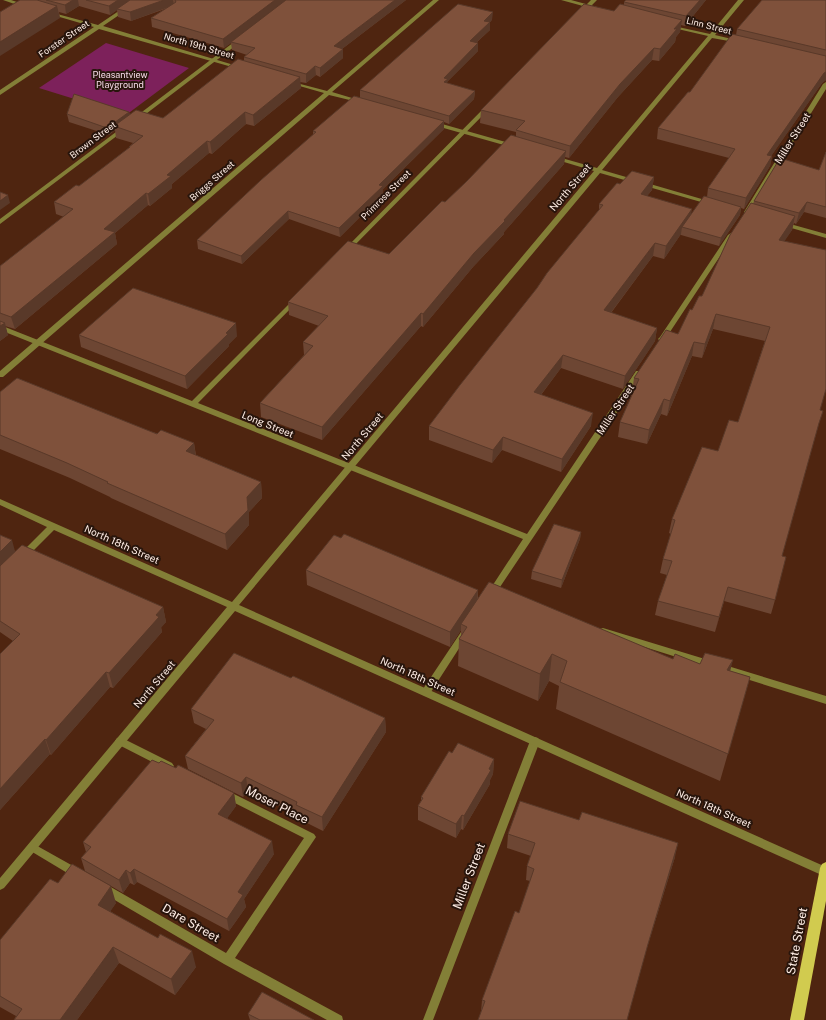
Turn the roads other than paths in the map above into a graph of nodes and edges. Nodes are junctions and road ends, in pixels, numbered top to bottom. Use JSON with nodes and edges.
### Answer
{"nodes":[{"id":1,"x":6,"y":0,"type":"edge"},
{"id":2,"x":138,"y":0,"type":"edge"},
{"id":3,"x":436,"y":0,"type":"edge"},
{"id":4,"x":564,"y":0,"type":"edge"},
{"id":5,"x":594,"y":0,"type":"edge"},
{"id":6,"x":740,"y":0,"type":"edge"},
{"id":7,"x":588,"y":6,"type":"junction"},
{"id":8,"x":34,"y":8,"type":"edge"},
{"id":9,"x":42,"y":10,"type":"edge"},
{"id":10,"x":604,"y":10,"type":"edge"},
{"id":11,"x":577,"y":17,"type":"edge"},
{"id":12,"x":665,"y":24,"type":"edge"},
{"id":13,"x":98,"y":27,"type":"junction"},
{"id":14,"x":711,"y":36,"type":"junction"},
{"id":15,"x":244,"y":37,"type":"edge"},
{"id":16,"x":741,"y":43,"type":"edge"},
{"id":17,"x":214,"y":60,"type":"junction"},
{"id":18,"x":244,"y":69,"type":"edge"},
{"id":19,"x":283,"y":80,"type":"edge"},
{"id":20,"x":826,"y":84,"type":"edge"},
{"id":21,"x":0,"y":93,"type":"edge"},
{"id":22,"x":328,"y":93,"type":"junction"},
{"id":23,"x":366,"y":104,"type":"edge"},
{"id":24,"x":490,"y":104,"type":"edge"},
{"id":25,"x":426,"y":121,"type":"edge"},
{"id":26,"x":463,"y":132,"type":"junction"},
{"id":27,"x":523,"y":149,"type":"edge"},
{"id":28,"x":553,"y":158,"type":"edge"},
{"id":29,"x":597,"y":170,"type":"junction"},
{"id":30,"x":716,"y":205,"type":"edge"},
{"id":31,"x":739,"y":211,"type":"edge"},
{"id":32,"x":750,"y":214,"type":"junction"},
{"id":33,"x":742,"y":220,"type":"edge"},
{"id":34,"x":0,"y":222,"type":"edge"},
{"id":35,"x":775,"y":222,"type":"edge"},
{"id":36,"x":737,"y":227,"type":"edge"},
{"id":37,"x":826,"y":236,"type":"edge"},
{"id":38,"x":339,"y":257,"type":"edge"},
{"id":39,"x":300,"y":297,"type":"edge"},
{"id":40,"x":0,"y":328,"type":"edge"},
{"id":41,"x":38,"y":343,"type":"junction"},
{"id":42,"x":657,"y":346,"type":"edge"},
{"id":43,"x":644,"y":366,"type":"edge"},
{"id":44,"x":0,"y":376,"type":"edge"},
{"id":45,"x":193,"y":404,"type":"junction"},
{"id":46,"x":349,"y":467,"type":"junction"},
{"id":47,"x":0,"y":502,"type":"edge"},
{"id":48,"x":53,"y":526,"type":"junction"},
{"id":49,"x":529,"y":538,"type":"junction"},
{"id":50,"x":16,"y":563,"type":"edge"},
{"id":51,"x":491,"y":598,"type":"edge"},
{"id":52,"x":233,"y":606,"type":"junction"},
{"id":53,"x":469,"y":627,"type":"edge"},
{"id":54,"x":593,"y":627,"type":"edge"},
{"id":55,"x":426,"y":692,"type":"junction"},
{"id":56,"x":826,"y":700,"type":"edge"},
{"id":57,"x":535,"y":740,"type":"junction"},
{"id":58,"x":120,"y":741,"type":"junction"},
{"id":59,"x":178,"y":770,"type":"edge"},
{"id":60,"x":220,"y":791,"type":"edge"},
{"id":61,"x":32,"y":847,"type":"junction"},
{"id":62,"x":826,"y":870,"type":"edge"},
{"id":63,"x":0,"y":885,"type":"edge"},
{"id":64,"x":228,"y":960,"type":"junction"},
{"id":65,"x":338,"y":1020,"type":"edge"},
{"id":66,"x":428,"y":1020,"type":"edge"},
{"id":67,"x":797,"y":1020,"type":"edge"}],
"edges":[{"from":1,"to":8,"type":"street"},
{"from":2,"to":13,"type":"street","name":"Forster Street"},
{"from":3,"to":22,"type":"street","name":"Briggs Street"},
{"from":4,"to":7,"type":"street"},
{"from":5,"to":7,"type":"street"},
{"from":6,"to":14,"type":"street","name":"North Street"},
{"from":7,"to":10,"type":"street"},
{"from":7,"to":11,"type":"street"},
{"from":9,"to":13,"type":"street","name":"North 19th Street"},
{"from":12,"to":14,"type":"street","name":"Linn Street"},
{"from":13,"to":17,"type":"street","name":"North 19th Street"},
{"from":13,"to":21,"type":"street","name":"Forster Street"},
{"from":14,"to":16,"type":"street","name":"Linn Street"},
{"from":14,"to":29,"type":"street","name":"North Street"},
{"from":15,"to":17,"type":"street","name":"Brown Street"},
{"from":17,"to":18,"type":"street","name":"North 19th Street"},
{"from":17,"to":34,"type":"street","name":"Brown Street"},
{"from":19,"to":22,"type":"street"},
{"from":20,"to":32,"type":"street","name":"Miller Street"},
{"from":22,"to":23,"type":"street"},
{"from":22,"to":41,"type":"street","name":"Briggs Street"},
{"from":24,"to":26,"type":"street","name":"Primrose Street"},
{"from":25,"to":26,"type":"street"},
{"from":26,"to":27,"type":"street"},
{"from":26,"to":38,"type":"street","name":"Primrose Street"},
{"from":28,"to":29,"type":"street"},
{"from":29,"to":30,"type":"street"},
{"from":29,"to":46,"type":"street","name":"North Street"},
{"from":31,"to":32,"type":"street"},
{"from":32,"to":33,"type":"street","name":"Miller Street"},
{"from":35,"to":37,"type":"street"},
{"from":36,"to":42,"type":"street"},
{"from":39,"to":45,"type":"street"},
{"from":40,"to":41,"type":"street","name":"Long Street"},
{"from":41,"to":44,"type":"street","name":"Briggs Street"},
{"from":41,"to":45,"type":"street","name":"Long Street"},
{"from":43,"to":49,"type":"street","name":"Miller Street"},
{"from":45,"to":46,"type":"street","name":"Long Street"},
{"from":46,"to":49,"type":"street","name":"Long Street"},
{"from":46,"to":52,"type":"street","name":"North Street"},
{"from":47,"to":48,"type":"street","name":"North 18th Street"},
{"from":48,"to":50,"type":"street"},
{"from":48,"to":52,"type":"street","name":"North 18th Street"},
{"from":49,"to":51,"type":"street","name":"Miller Street"},
{"from":52,"to":55,"type":"street","name":"North 18th Street"},
{"from":52,"to":58,"type":"street","name":"North Street"},
{"from":53,"to":55,"type":"street"},
{"from":54,"to":56,"type":"street"},
{"from":55,"to":57,"type":"street","name":"North 18th Street"},
{"from":57,"to":62,"type":"street","name":"North 18th Street"},
{"from":57,"to":66,"type":"street","name":"Miller Street"},
{"from":58,"to":59,"type":"street"},
{"from":58,"to":61,"type":"street","name":"North Street"},
{"from":60,"to":64,"type":"street","name":"Moser Place"},
{"from":61,"to":63,"type":"street","name":"North Street"},
{"from":61,"to":64,"type":"street","name":"Dare Street"},
{"from":62,"to":67,"type":"main road","name":"State Street"},
{"from":64,"to":65,"type":"street","name":"Dare Street"}]}
